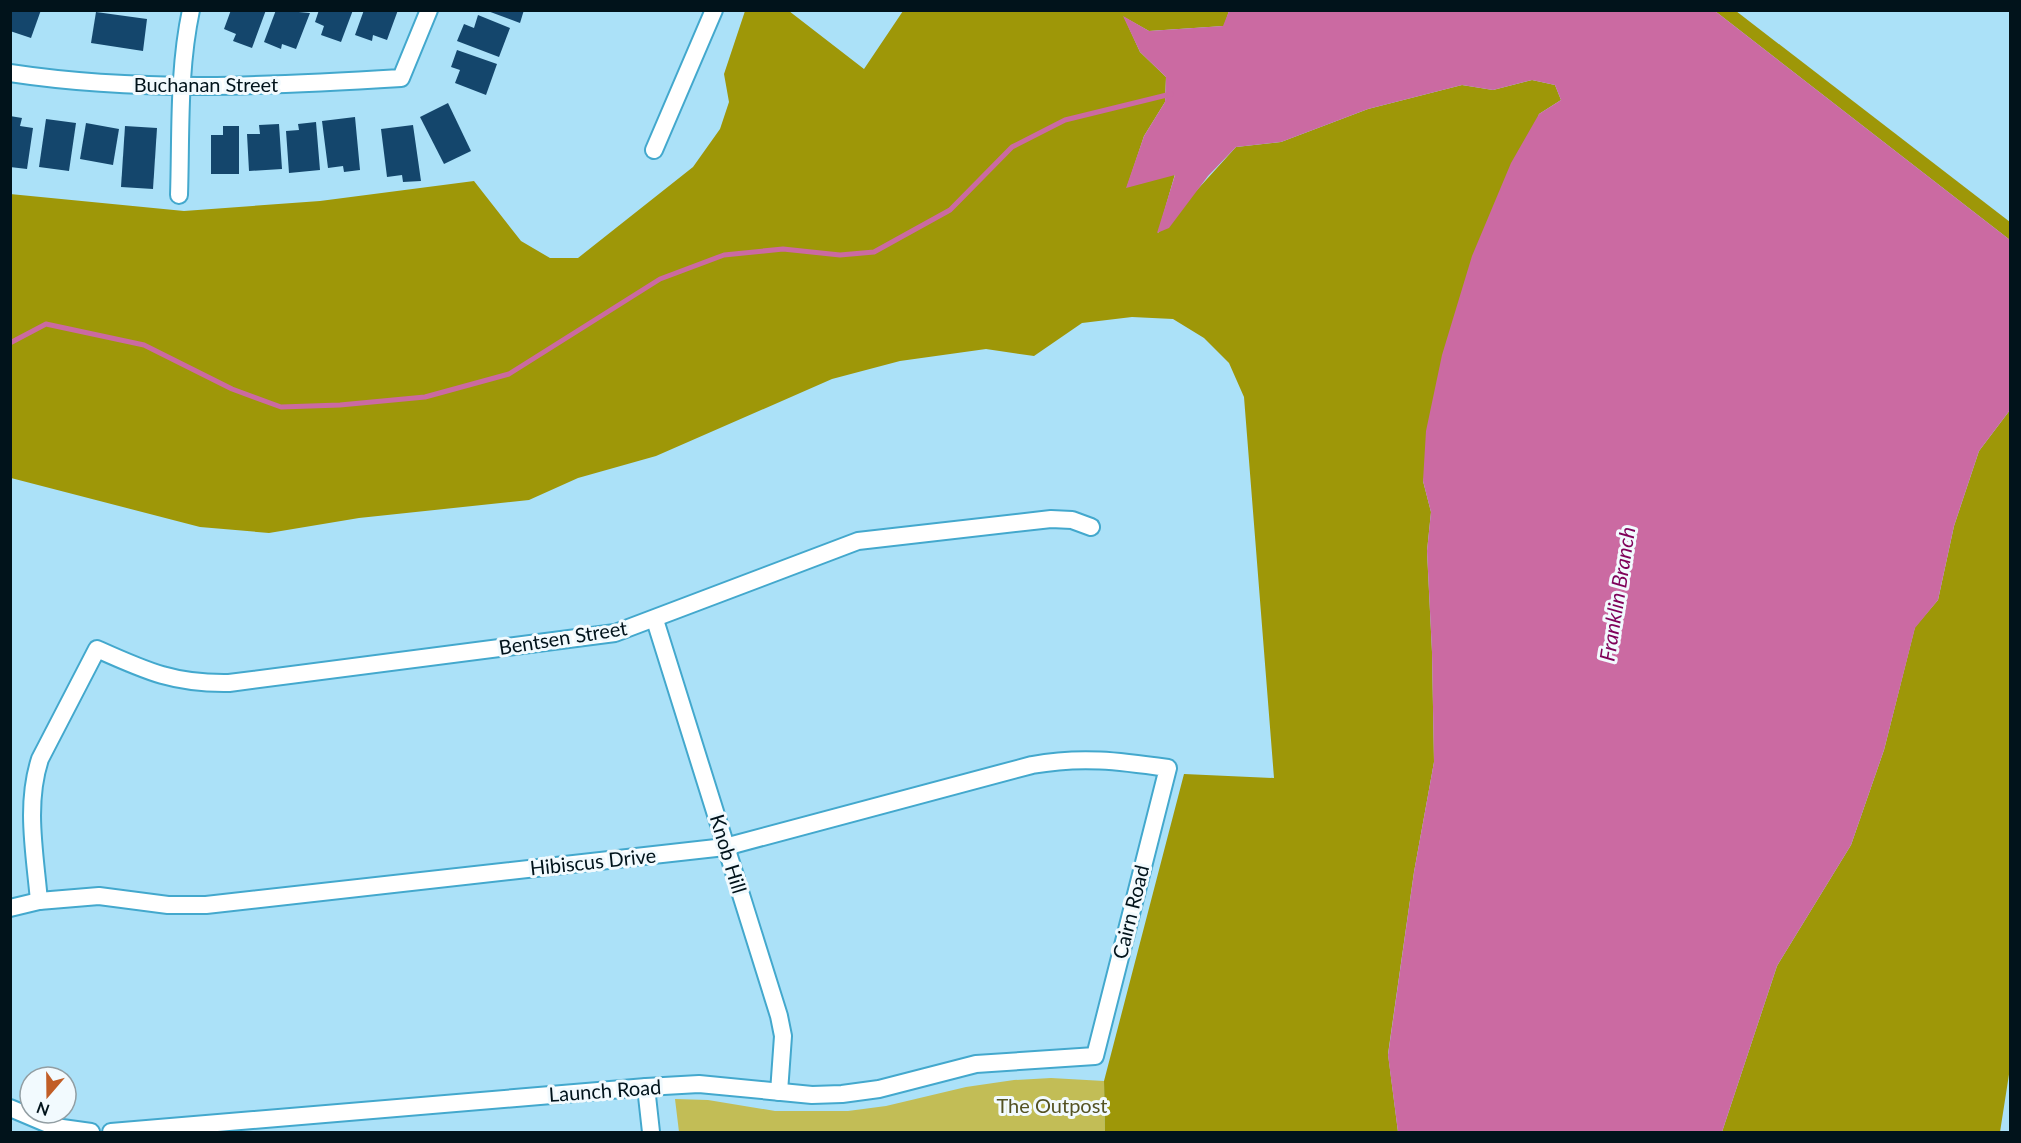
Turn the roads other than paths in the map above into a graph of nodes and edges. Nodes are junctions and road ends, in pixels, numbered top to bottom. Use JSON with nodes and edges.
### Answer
{"nodes":[{"id":1,"x":191,"y":10,"type":"edge"},
{"id":2,"x":429,"y":10,"type":"edge"},
{"id":3,"x":714,"y":10,"type":"edge"},
{"id":4,"x":10,"y":73,"type":"edge"},
{"id":5,"x":182,"y":88,"type":"junction"},
{"id":6,"x":654,"y":150,"type":"dead end"},
{"id":7,"x":179,"y":195,"type":"dead end"},
{"id":8,"x":1091,"y":527,"type":"dead end"},
{"id":9,"x":655,"y":620,"type":"junction"},
{"id":10,"x":1168,"y":768,"type":"joint"},
{"id":11,"x":725,"y":847,"type":"junction"},
{"id":12,"x":39,"y":901,"type":"junction"},
{"id":13,"x":10,"y":908,"type":"edge"},
{"id":14,"x":1095,"y":1056,"type":"joint"},
{"id":15,"x":646,"y":1087,"type":"junction"},
{"id":16,"x":779,"y":1092,"type":"junction"},
{"id":17,"x":10,"y":1108,"type":"edge"},
{"id":18,"x":268,"y":1126,"type":"edge"},
{"id":19,"x":91,"y":1132,"type":"edge"},
{"id":20,"x":111,"y":1132,"type":"edge"},
{"id":21,"x":651,"y":1132,"type":"edge"}],
"edges":[{"from":1,"to":5,"type":"street"},
{"from":2,"to":5,"type":"street","name":"Buchanan Street"},
{"from":3,"to":6,"type":"street"},
{"from":4,"to":5,"type":"street","name":"Buchanan Street"},
{"from":5,"to":7,"type":"street"},
{"from":8,"to":9,"type":"street","name":"Bentsen Street"},
{"from":9,"to":11,"type":"street","name":"Knob Hill"},
{"from":9,"to":12,"type":"street","name":"Bentsen Street"},
{"from":10,"to":11,"type":"street","name":"Hibiscus Drive"},
{"from":10,"to":14,"type":"street","name":"Cairn Road"},
{"from":11,"to":12,"type":"street","name":"Hibiscus Drive"},
{"from":11,"to":16,"type":"street","name":"Knob Hill"},
{"from":12,"to":13,"type":"street","name":"Hibiscus Drive"},
{"from":14,"to":16,"type":"street","name":"Launch Road"},
{"from":15,"to":16,"type":"street","name":"Launch Road"},
{"from":15,"to":18,"type":"street","name":"Launch Road"},
{"from":15,"to":21,"type":"street"},
{"from":17,"to":19,"type":"street"},
{"from":18,"to":20,"type":"street","name":"Launch Road"}]}
